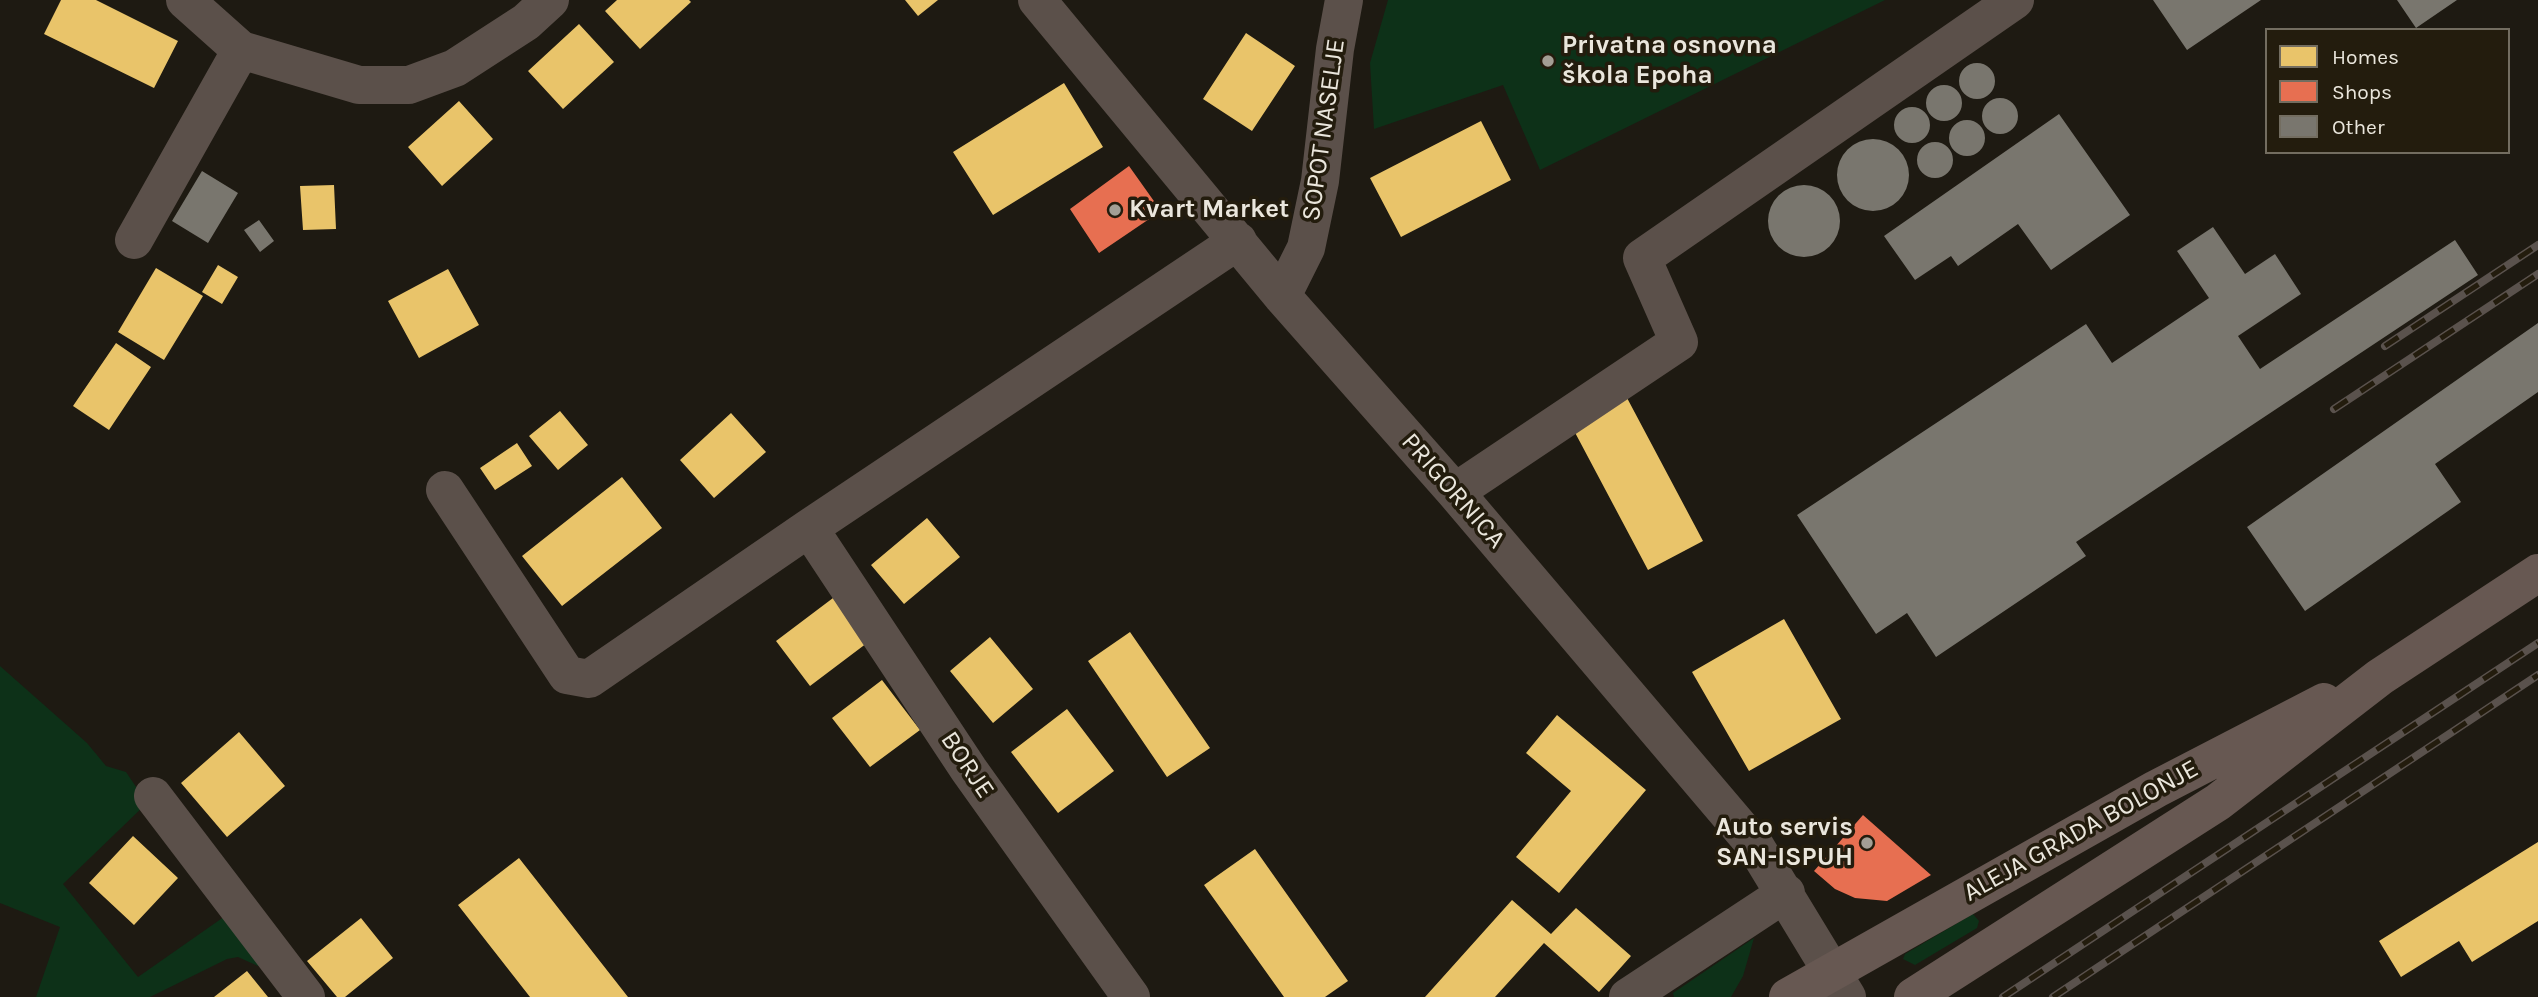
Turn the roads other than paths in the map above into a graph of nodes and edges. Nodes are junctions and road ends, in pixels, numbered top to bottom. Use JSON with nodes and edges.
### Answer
{"nodes":[{"id":1,"x":185,"y":0,"type":"edge"},
{"id":2,"x":550,"y":0,"type":"edge"},
{"id":3,"x":1037,"y":0,"type":"edge"},
{"id":4,"x":1344,"y":0,"type":"edge"},
{"id":5,"x":2015,"y":0,"type":"edge"},
{"id":6,"x":241,"y":50,"type":"junction"},
{"id":7,"x":134,"y":240,"type":"dead end"},
{"id":8,"x":1238,"y":241,"type":"junction"},
{"id":9,"x":1282,"y":296,"type":"junction"},
{"id":10,"x":445,"y":490,"type":"dead end"},
{"id":11,"x":1455,"y":492,"type":"junction"},
{"id":12,"x":808,"y":527,"type":"junction"},
{"id":13,"x":2538,"y":573,"type":"edge"},
{"id":14,"x":2380,"y":677,"type":"junction"},
{"id":15,"x":153,"y":796,"type":"dead end"},
{"id":16,"x":1786,"y":893,"type":"junction"},
{"id":17,"x":1839,"y":984,"type":"edge"},
{"id":18,"x":306,"y":997,"type":"edge"},
{"id":19,"x":1131,"y":997,"type":"edge"},
{"id":20,"x":1628,"y":997,"type":"edge"},
{"id":21,"x":1788,"y":997,"type":"edge"},
{"id":22,"x":1913,"y":997,"type":"edge"}],
"edges":[{"from":1,"to":6,"type":"street"},
{"from":2,"to":6,"type":"street"},
{"from":3,"to":8,"type":"street","name":"PRIGORNICA"},
{"from":4,"to":9,"type":"street","name":"SOPOT NASELJE"},
{"from":5,"to":11,"type":"street"},
{"from":6,"to":7,"type":"street"},
{"from":8,"to":9,"type":"street","name":"PRIGORNICA"},
{"from":8,"to":12,"type":"street"},
{"from":9,"to":11,"type":"street","name":"PRIGORNICA"},
{"from":10,"to":12,"type":"street"},
{"from":11,"to":16,"type":"street","name":"PRIGORNICA"},
{"from":12,"to":19,"type":"street","name":"BORJE"},
{"from":13,"to":14,"type":"main road","name":"ALEJA GRADA BOLONJE"},
{"from":14,"to":17,"type":"main road","name":"ALEJA GRADA BOLONJE"},
{"from":14,"to":22,"type":"main road","name":"ALEJA GRADA BOLONJE"},
{"from":15,"to":18,"type":"street"},
{"from":16,"to":17,"type":"street","name":"PRIGORNICA"},
{"from":16,"to":20,"type":"street"},
{"from":17,"to":21,"type":"main road","name":"ALEJA GRADA BOLONJE"}]}
